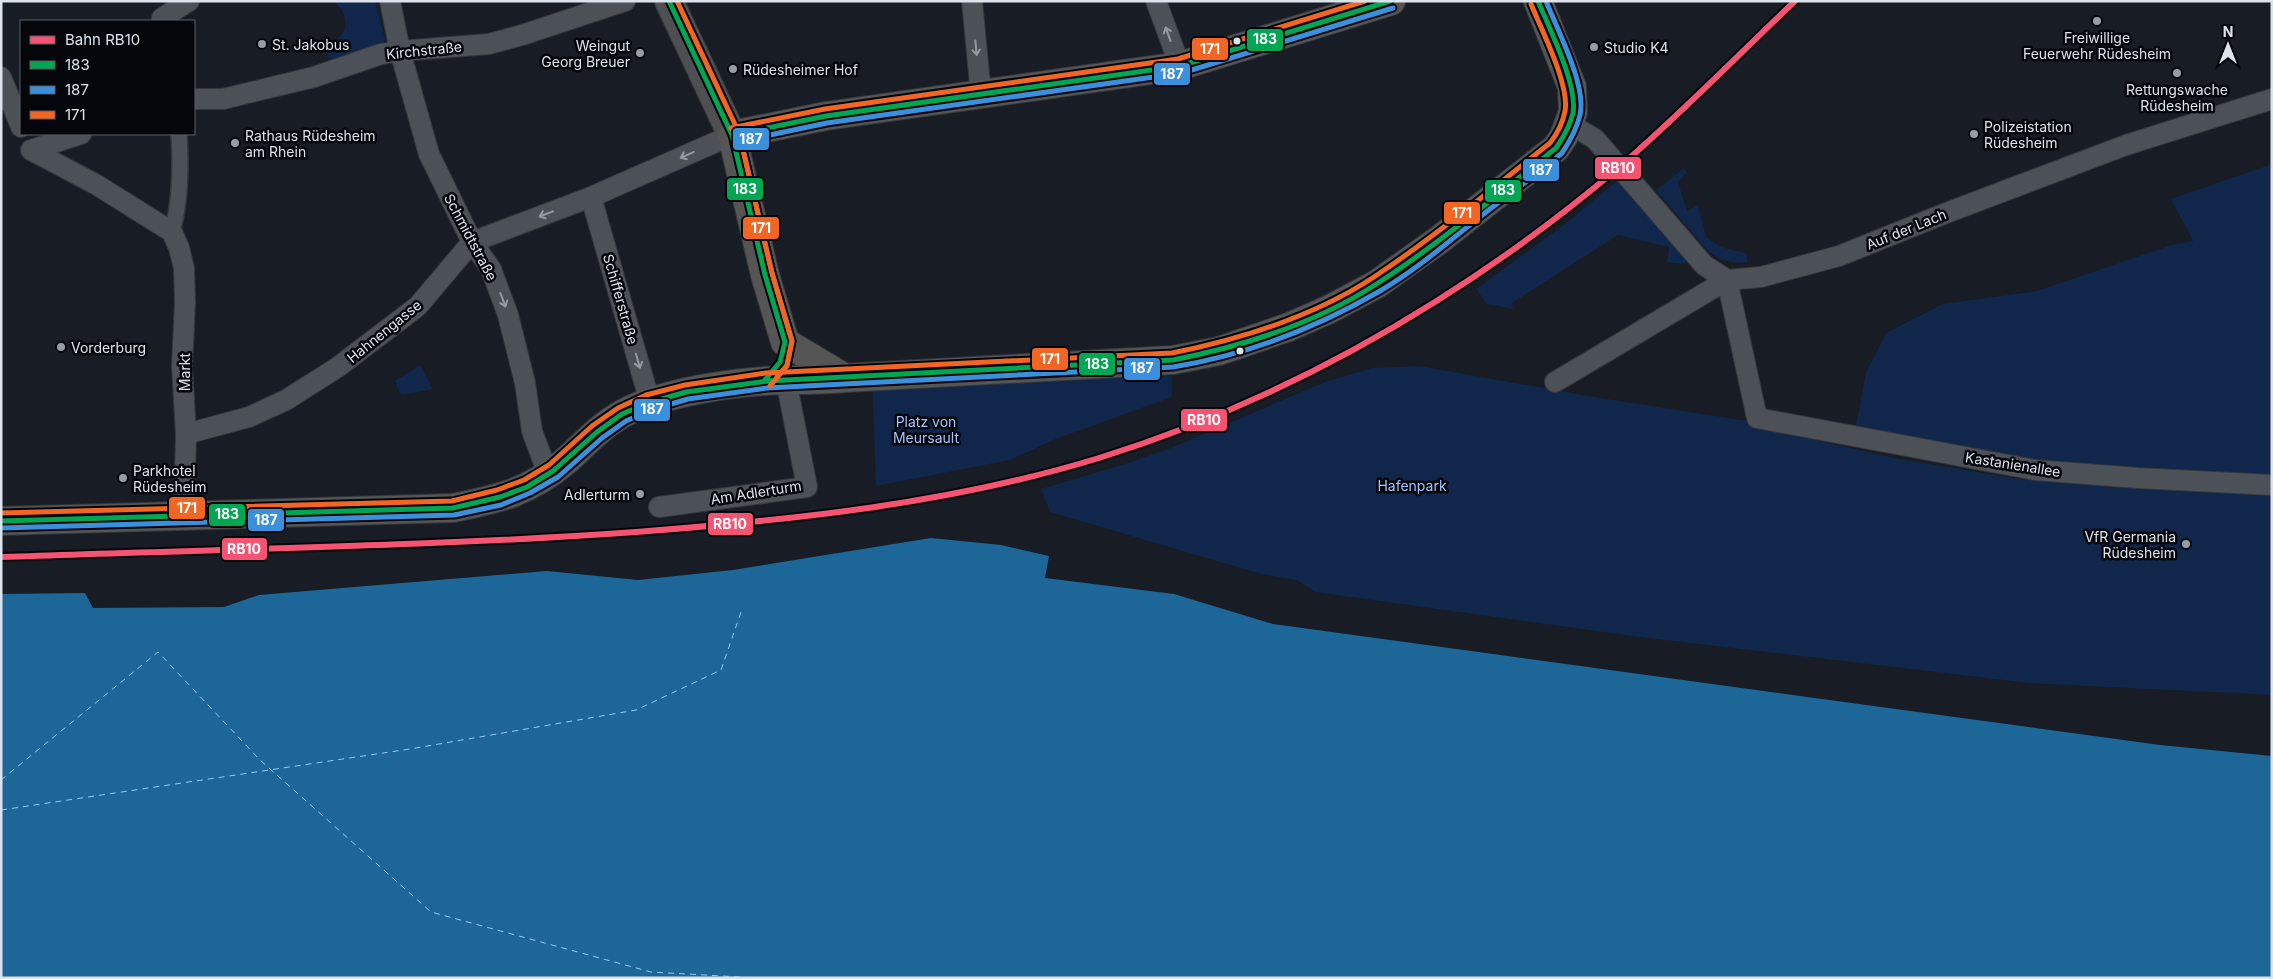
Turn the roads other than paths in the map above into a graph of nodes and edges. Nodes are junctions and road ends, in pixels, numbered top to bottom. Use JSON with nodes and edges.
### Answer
{"nodes":[{"id":1,"x":189,"y":1,"type":"edge"},
{"id":2,"x":390,"y":1,"type":"edge"},
{"id":3,"x":625,"y":1,"type":"edge"},
{"id":4,"x":669,"y":1,"type":"edge"},
{"id":5,"x":972,"y":1,"type":"edge"},
{"id":6,"x":1156,"y":1,"type":"edge"},
{"id":7,"x":1391,"y":1,"type":"edge"},
{"id":8,"x":1538,"y":1,"type":"edge"},
{"id":9,"x":162,"y":20,"type":"edge"},
{"id":10,"x":400,"y":51,"type":"junction"},
{"id":11,"x":1180,"y":66,"type":"junction"},
{"id":12,"x":1,"y":77,"type":"edge"},
{"id":13,"x":981,"y":95,"type":"junction"},
{"id":14,"x":195,"y":99,"type":"edge"},
{"id":15,"x":2272,"y":99,"type":"edge"},
{"id":16,"x":20,"y":124,"type":"edge"},
{"id":17,"x":1570,"y":124,"type":"junction"},
{"id":18,"x":74,"y":135,"type":"edge"},
{"id":19,"x":179,"y":135,"type":"edge"},
{"id":20,"x":732,"y":136,"type":"junction"},
{"id":21,"x":28,"y":142,"type":"edge"},
{"id":22,"x":591,"y":197,"type":"junction"},
{"id":23,"x":172,"y":232,"type":"junction"},
{"id":24,"x":472,"y":242,"type":"junction"},
{"id":25,"x":1727,"y":280,"type":"junction"},
{"id":26,"x":785,"y":342,"type":"junction"},
{"id":27,"x":845,"y":378,"type":"junction"},
{"id":28,"x":775,"y":381,"type":"junction"},
{"id":29,"x":1555,"y":382,"type":"dead end"},
{"id":30,"x":650,"y":402,"type":"junction"},
{"id":31,"x":186,"y":434,"type":"junction"},
{"id":32,"x":548,"y":474,"type":"junction"},
{"id":33,"x":2272,"y":485,"type":"edge"},
{"id":34,"x":659,"y":507,"type":"dead end"},
{"id":35,"x":184,"y":515,"type":"junction"},
{"id":36,"x":1,"y":521,"type":"edge"}],
"edges":[{"from":1,"to":9,"type":"street"},
{"from":2,"to":10,"type":"street","name":"Schmidtstraße"},
{"from":3,"to":10,"type":"street","name":"Kirchstraße"},
{"from":4,"to":20,"type":"main road"},
{"from":5,"to":13,"type":"street","one_way":true},
{"from":11,"to":6,"type":"street","one_way":true},
{"from":7,"to":11,"type":"main road"},
{"from":8,"to":17,"type":"main road"},
{"from":10,"to":14,"type":"street","name":"Kirchstraße"},
{"from":10,"to":24,"type":"street","name":"Schmidtstraße"},
{"from":11,"to":13,"type":"main road"},
{"from":12,"to":16,"type":"street"},
{"from":13,"to":20,"type":"main road"},
{"from":15,"to":25,"type":"street","name":"Auf der Lach"},
{"from":17,"to":25,"type":"street"},
{"from":17,"to":27,"type":"main road"},
{"from":18,"to":21,"type":"street"},
{"from":19,"to":23,"type":"street"},
{"from":20,"to":22,"type":"street","name":"Hahnengasse","one_way":true},
{"from":20,"to":26,"type":"main road"},
{"from":21,"to":23,"type":"street"},
{"from":22,"to":24,"type":"street","name":"Hahnengasse","one_way":true},
{"from":22,"to":30,"type":"street","name":"Schifferstraße","one_way":true},
{"from":23,"to":31,"type":"street","name":"Markt"},
{"from":24,"to":31,"type":"street","name":"Hahnengasse"},
{"from":24,"to":32,"type":"street","name":"Schmidtstraße","one_way":true},
{"from":25,"to":29,"type":"street","name":"Auf der Lach"},
{"from":25,"to":33,"type":"street","name":"Kastanienallee"},
{"from":26,"to":27,"type":"main road"},
{"from":26,"to":28,"type":"main road"},
{"from":27,"to":28,"type":"main road"},
{"from":28,"to":30,"type":"main road"},
{"from":28,"to":34,"type":"street","name":"Am Adlerturm"},
{"from":30,"to":32,"type":"main road"},
{"from":31,"to":35,"type":"street","name":"Markt"},
{"from":32,"to":35,"type":"main road"},
{"from":35,"to":36,"type":"main road"}]}
